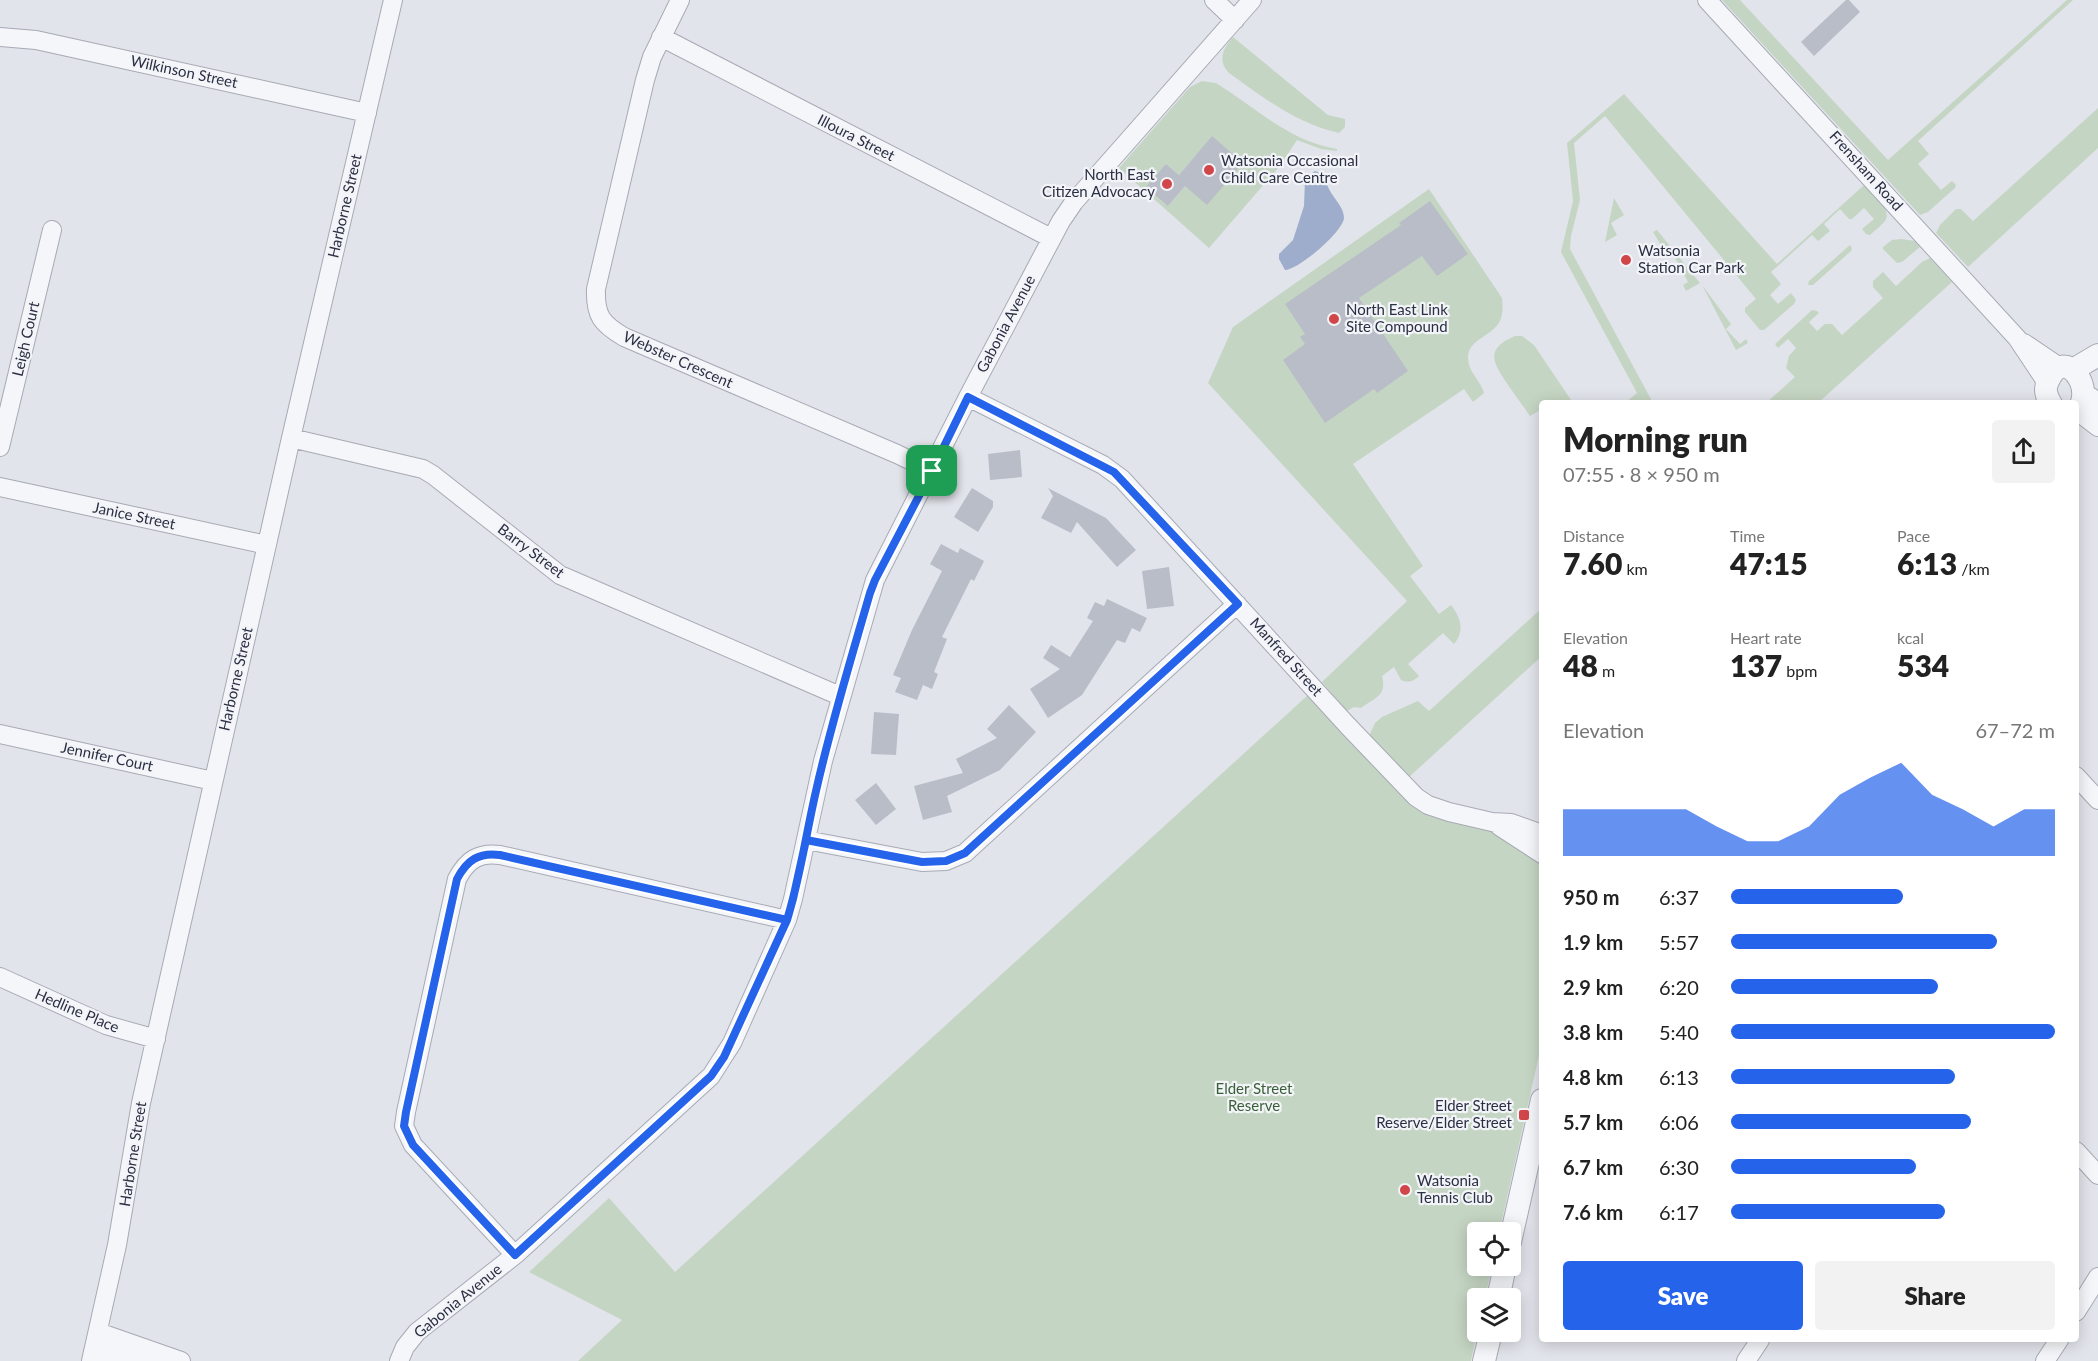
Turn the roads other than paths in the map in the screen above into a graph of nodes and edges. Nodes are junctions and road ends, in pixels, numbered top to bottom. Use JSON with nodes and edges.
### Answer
{"nodes":[{"id":1,"x":393,"y":0,"type":"edge"},
{"id":2,"x":680,"y":0,"type":"edge"},
{"id":3,"x":1214,"y":0,"type":"edge"},
{"id":4,"x":1252,"y":0,"type":"edge"},
{"id":5,"x":1710,"y":2,"type":"edge"},
{"id":6,"x":1235,"y":20,"type":"junction"},
{"id":7,"x":0,"y":37,"type":"edge"},
{"id":8,"x":661,"y":37,"type":"junction"},
{"id":9,"x":367,"y":112,"type":"junction"},
{"id":10,"x":52,"y":231,"type":"dead end"},
{"id":11,"x":1051,"y":238,"type":"junction"},
{"id":12,"x":2098,"y":355,"type":"edge"},
{"id":13,"x":2071,"y":392,"type":"edge"},
{"id":14,"x":968,"y":397,"type":"junction"},
{"id":15,"x":2079,"y":402,"type":"edge"},
{"id":16,"x":2098,"y":427,"type":"edge"},
{"id":17,"x":291,"y":438,"type":"junction"},
{"id":18,"x":0,"y":447,"type":"edge"},
{"id":19,"x":932,"y":471,"type":"junction"},
{"id":20,"x":0,"y":487,"type":"edge"},
{"id":21,"x":267,"y":545,"type":"junction"},
{"id":22,"x":1238,"y":604,"type":"junction"},
{"id":23,"x":840,"y":696,"type":"junction"},
{"id":24,"x":0,"y":734,"type":"edge"},
{"id":25,"x":2079,"y":779,"type":"edge"},
{"id":26,"x":213,"y":781,"type":"junction"},
{"id":27,"x":2098,"y":800,"type":"edge"},
{"id":28,"x":1492,"y":822,"type":"junction"},
{"id":29,"x":1539,"y":833,"type":"edge"},
{"id":30,"x":806,"y":840,"type":"junction"},
{"id":31,"x":1539,"y":852,"type":"edge"},
{"id":32,"x":787,"y":920,"type":"junction"},
{"id":33,"x":0,"y":977,"type":"edge"},
{"id":34,"x":156,"y":1039,"type":"junction"},
{"id":35,"x":1539,"y":1113,"type":"edge"},
{"id":36,"x":2079,"y":1154,"type":"edge"},
{"id":37,"x":2098,"y":1175,"type":"edge"},
{"id":38,"x":1515,"y":1222,"type":"edge"},
{"id":39,"x":515,"y":1255,"type":"junction"},
{"id":40,"x":2098,"y":1277,"type":"edge"},
{"id":41,"x":2079,"y":1307,"type":"edge"},
{"id":42,"x":98,"y":1332,"type":"junction"},
{"id":43,"x":1489,"y":1342,"type":"edge"},
{"id":44,"x":1759,"y":1342,"type":"edge"},
{"id":45,"x":2058,"y":1342,"type":"edge"},
{"id":46,"x":92,"y":1356,"type":"edge"},
{"id":47,"x":166,"y":1361,"type":"edge"},
{"id":48,"x":181,"y":1361,"type":"edge"},
{"id":49,"x":399,"y":1361,"type":"edge"},
{"id":50,"x":1484,"y":1361,"type":"edge"},
{"id":51,"x":1746,"y":1361,"type":"edge"},
{"id":52,"x":2045,"y":1361,"type":"edge"}],
"edges":[{"from":1,"to":9,"type":"street","name":"Harborne Street"},
{"from":2,"to":8,"type":"street","name":"Webster Crescent"},
{"from":3,"to":6,"type":"street"},
{"from":4,"to":6,"type":"street","name":"Gabonia Avenue"},
{"from":5,"to":13,"type":"street","name":"Frensham Road"},
{"from":6,"to":11,"type":"street","name":"Gabonia Avenue"},
{"from":7,"to":9,"type":"street","name":"Wilkinson Street"},
{"from":8,"to":11,"type":"street","name":"Illoura Street"},
{"from":8,"to":19,"type":"street","name":"Webster Crescent"},
{"from":9,"to":17,"type":"street","name":"Harborne Street"},
{"from":10,"to":18,"type":"street","name":"Leigh Court"},
{"from":11,"to":14,"type":"street","name":"Gabonia Avenue"},
{"from":12,"to":13,"type":"street"},
{"from":14,"to":19,"type":"street","name":"Gabonia Avenue"},
{"from":14,"to":22,"type":"street","name":"Manfred Street"},
{"from":15,"to":16,"type":"street","name":"Frensham Road"},
{"from":17,"to":21,"type":"street","name":"Harborne Street"},
{"from":17,"to":23,"type":"street","name":"Barry Street"},
{"from":19,"to":23,"type":"street","name":"Gabonia Avenue"},
{"from":20,"to":21,"type":"street","name":"Janice Street"},
{"from":21,"to":26,"type":"street","name":"Harborne Street"},
{"from":22,"to":28,"type":"street","name":"Manfred Street"},
{"from":22,"to":30,"type":"street"},
{"from":23,"to":30,"type":"street","name":"Gabonia Avenue"},
{"from":24,"to":26,"type":"street","name":"Jennifer Court"},
{"from":25,"to":27,"type":"street"},
{"from":26,"to":34,"type":"street","name":"Harborne Street"},
{"from":28,"to":29,"type":"street","name":"Manfred Street"},
{"from":28,"to":31,"type":"street","name":"Manfred Street"},
{"from":30,"to":32,"type":"street","name":"Gabonia Avenue"},
{"from":32,"to":39,"type":"street","name":"Gabonia Avenue"},
{"from":32,"to":39,"type":"street"},
{"from":33,"to":34,"type":"street","name":"Hedline Place"},
{"from":34,"to":42,"type":"street","name":"Harborne Street"},
{"from":35,"to":38,"type":"street"},
{"from":36,"to":37,"type":"street"},
{"from":39,"to":49,"type":"street","name":"Gabonia Avenue"},
{"from":40,"to":41,"type":"street"},
{"from":42,"to":46,"type":"street","name":"Harborne Street"},
{"from":42,"to":48,"type":"street"},
{"from":43,"to":50,"type":"street"},
{"from":44,"to":51,"type":"street"},
{"from":45,"to":52,"type":"street"},
{"from":46,"to":47,"type":"street"}]}
